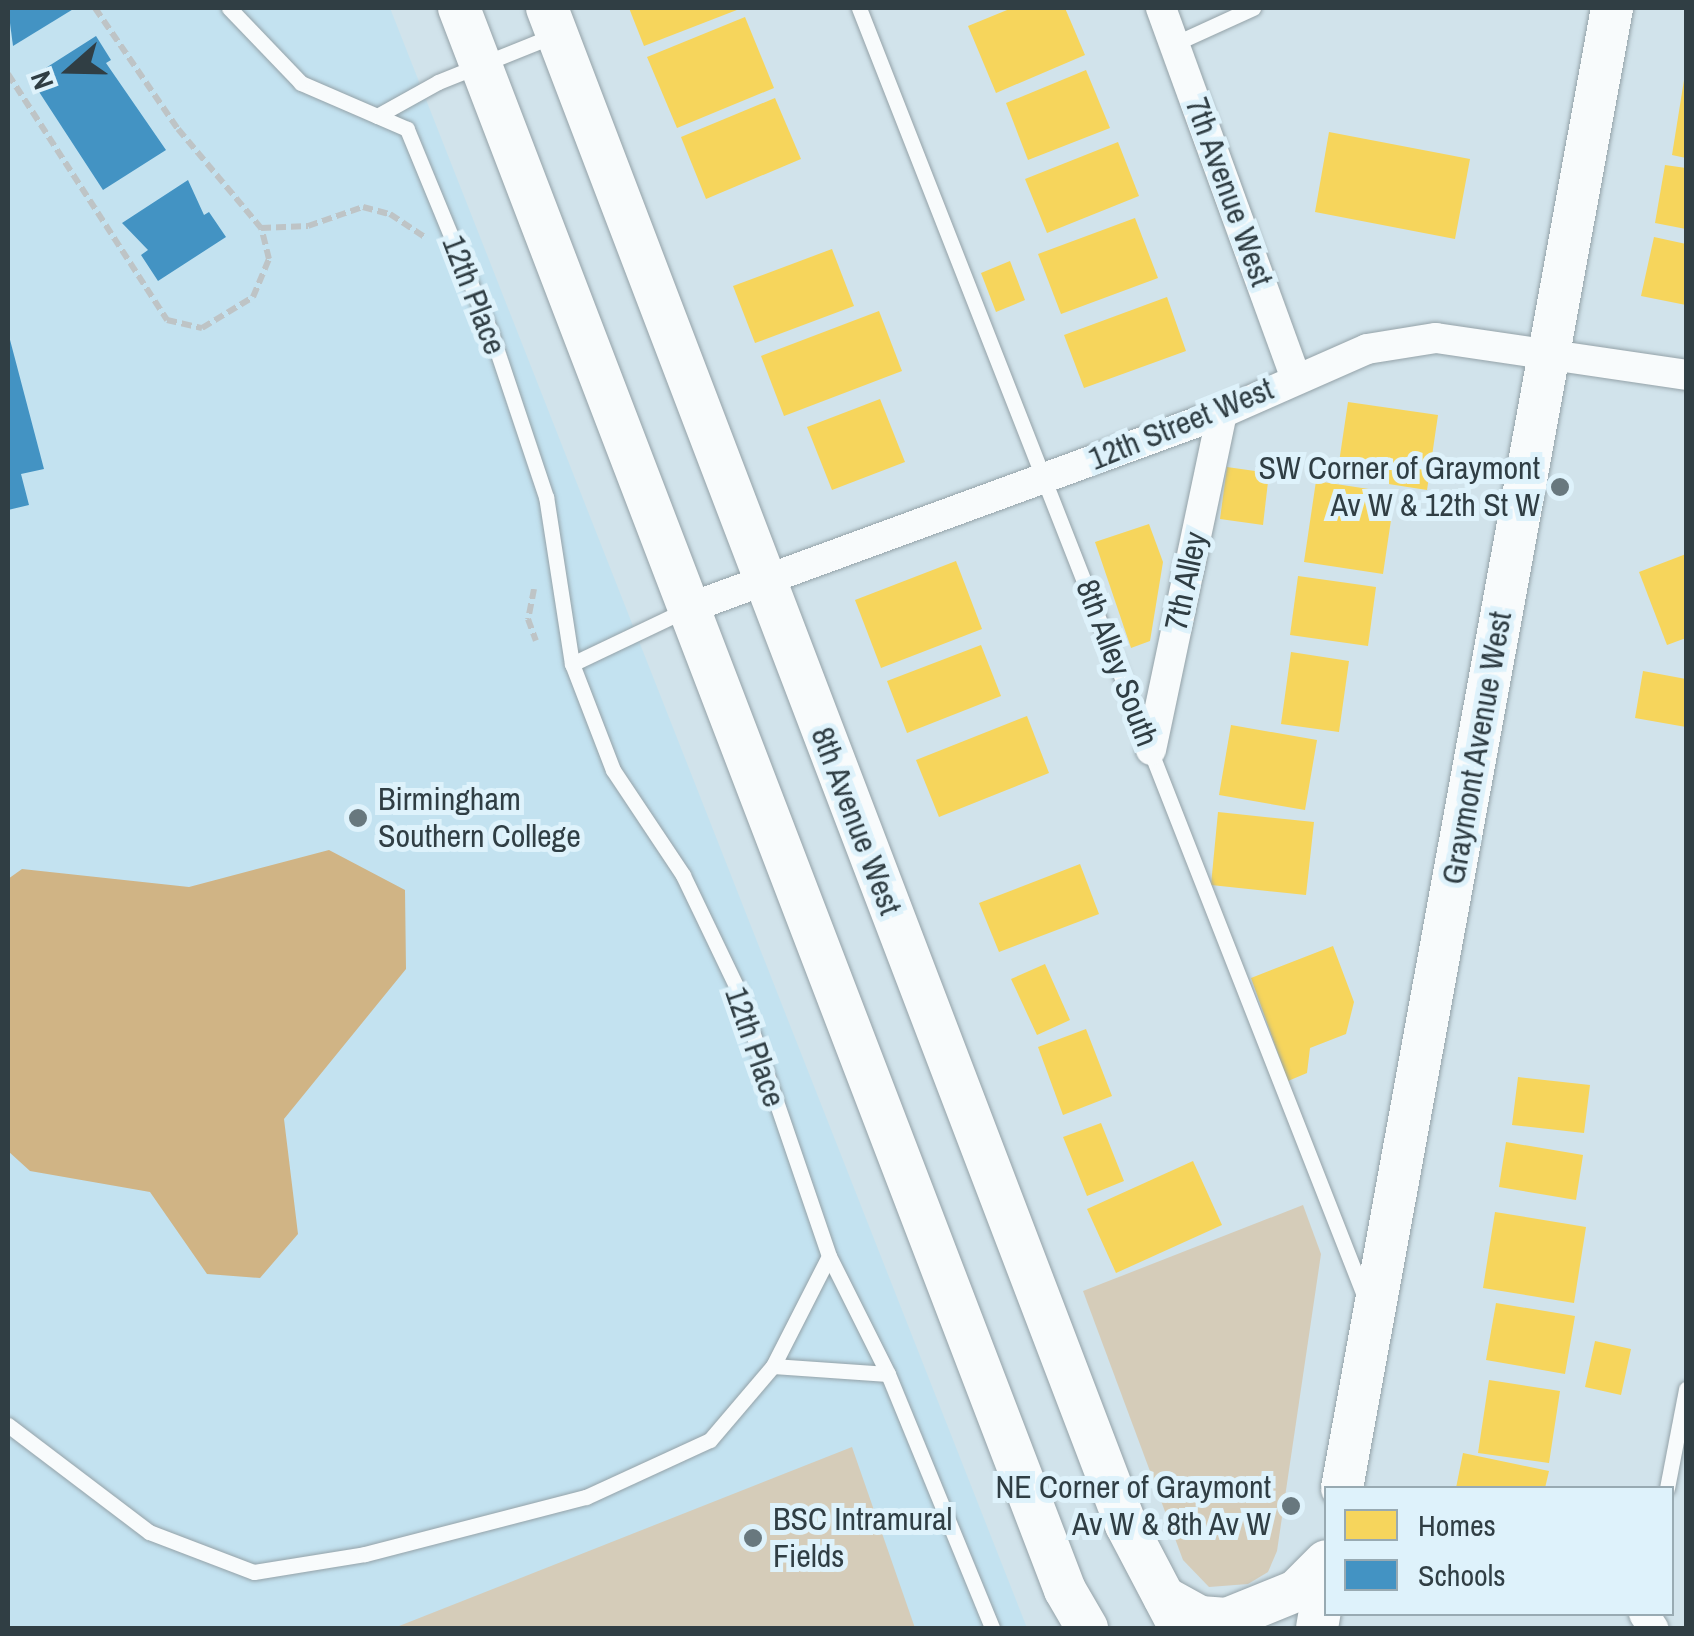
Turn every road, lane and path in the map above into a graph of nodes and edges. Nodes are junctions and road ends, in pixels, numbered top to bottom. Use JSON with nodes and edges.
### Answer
{"nodes":[{"id":1,"x":95,"y":8,"type":"edge"},
{"id":2,"x":229,"y":8,"type":"edge"},
{"id":3,"x":459,"y":8,"type":"edge"},
{"id":4,"x":860,"y":8,"type":"edge"},
{"id":5,"x":1160,"y":8,"type":"edge"},
{"id":6,"x":1253,"y":8,"type":"edge"},
{"id":7,"x":1612,"y":8,"type":"edge"},
{"id":8,"x":552,"y":21,"type":"edge"},
{"id":9,"x":1174,"y":44,"type":"junction"},
{"id":10,"x":482,"y":66,"type":"junction"},
{"id":11,"x":8,"y":74,"type":"edge"},
{"id":12,"x":377,"y":116,"type":"junction"},
{"id":13,"x":261,"y":228,"type":"junction"},
{"id":14,"x":442,"y":252,"type":"dead end"},
{"id":15,"x":1550,"y":352,"type":"junction"},
{"id":16,"x":1686,"y":375,"type":"edge"},
{"id":17,"x":1296,"y":378,"type":"junction"},
{"id":18,"x":1222,"y":412,"type":"junction"},
{"id":19,"x":1044,"y":478,"type":"junction"},
{"id":20,"x":532,"y":568,"type":"dead end"},
{"id":21,"x":764,"y":580,"type":"junction"},
{"id":22,"x":690,"y":608,"type":"junction"},
{"id":23,"x":536,"y":641,"type":"dead end"},
{"id":24,"x":572,"y":664,"type":"junction"},
{"id":25,"x":1151,"y":750,"type":"junction"},
{"id":26,"x":828,"y":1256,"type":"junction"},
{"id":27,"x":1374,"y":1319,"type":"junction"},
{"id":28,"x":774,"y":1366,"type":"junction"},
{"id":29,"x":888,"y":1374,"type":"junction"},
{"id":30,"x":1686,"y":1390,"type":"edge"},
{"id":31,"x":8,"y":1425,"type":"edge"},
{"id":32,"x":1342,"y":1486,"type":"edge"},
{"id":33,"x":1667,"y":1486,"type":"edge"},
{"id":34,"x":1324,"y":1563,"type":"edge"},
{"id":35,"x":1324,"y":1588,"type":"edge"},
{"id":36,"x":1172,"y":1613,"type":"edge"},
{"id":37,"x":992,"y":1628,"type":"edge"},
{"id":38,"x":1086,"y":1628,"type":"edge"},
{"id":39,"x":1317,"y":1628,"type":"edge"}],
"edges":[{"from":1,"to":13,"type":"path"},
{"from":2,"to":12,"type":"lane","name":"12th Place"},
{"from":3,"to":10,"type":"main road"},
{"from":4,"to":19,"type":"lane","name":"8th Alley South"},
{"from":5,"to":9,"type":"street","name":"7th Avenue West"},
{"from":6,"to":9,"type":"lane"},
{"from":7,"to":15,"type":"main road","name":"Graymont Avenue West"},
{"from":8,"to":10,"type":"lane"},
{"from":8,"to":21,"type":"main road","name":"8th Avenue West"},
{"from":9,"to":17,"type":"street","name":"7th Avenue West"},
{"from":10,"to":12,"type":"lane"},
{"from":10,"to":22,"type":"main road"},
{"from":11,"to":13,"type":"path"},
{"from":12,"to":24,"type":"lane","name":"12th Place"},
{"from":13,"to":14,"type":"path"},
{"from":15,"to":16,"type":"street","name":"12th Street West"},
{"from":15,"to":17,"type":"street","name":"12th Street West"},
{"from":15,"to":27,"type":"main road","name":"Graymont Avenue West"},
{"from":17,"to":18,"type":"street","name":"12th Street West"},
{"from":18,"to":19,"type":"street","name":"12th Street West"},
{"from":18,"to":25,"type":"street","name":"7th Alley"},
{"from":19,"to":21,"type":"street","name":"12th Street West"},
{"from":19,"to":25,"type":"lane","name":"8th Alley South"},
{"from":20,"to":23,"type":"path"},
{"from":21,"to":22,"type":"street","name":"12th Street West"},
{"from":21,"to":36,"type":"main road","name":"8th Avenue West"},
{"from":22,"to":24,"type":"lane"},
{"from":22,"to":38,"type":"main road"},
{"from":24,"to":26,"type":"lane","name":"12th Place"},
{"from":25,"to":27,"type":"lane","name":"8th Alley South"},
{"from":26,"to":28,"type":"lane"},
{"from":26,"to":29,"type":"lane","name":"12th Place"},
{"from":27,"to":32,"type":"main road","name":"Graymont Avenue West"},
{"from":28,"to":29,"type":"lane"},
{"from":28,"to":31,"type":"lane"},
{"from":29,"to":37,"type":"lane","name":"12th Place"},
{"from":30,"to":33,"type":"lane"},
{"from":34,"to":36,"type":"main road"},
{"from":35,"to":39,"type":"main road"}]}
